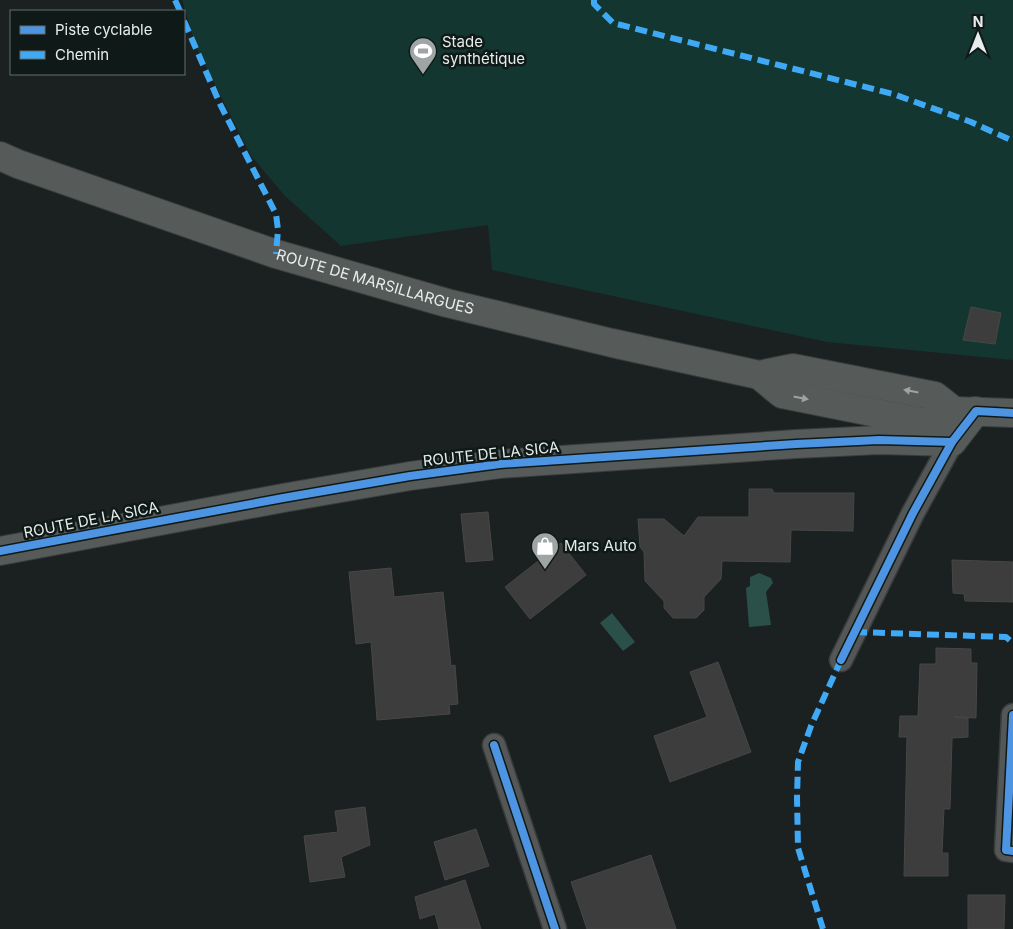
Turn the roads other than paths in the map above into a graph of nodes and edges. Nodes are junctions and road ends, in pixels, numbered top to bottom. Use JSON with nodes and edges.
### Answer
{"nodes":[{"id":1,"x":0,"y":156,"type":"edge"},
{"id":2,"x":965,"y":411,"type":"junction"},
{"id":3,"x":1013,"y":413,"type":"edge"},
{"id":4,"x":952,"y":442,"type":"junction"},
{"id":5,"x":0,"y":551,"type":"edge"},
{"id":6,"x":841,"y":660,"type":"dead end"},
{"id":7,"x":1013,"y":715,"type":"edge"},
{"id":8,"x":494,"y":745,"type":"dead end"},
{"id":9,"x":1013,"y":851,"type":"edge"},
{"id":10,"x":555,"y":929,"type":"edge"}],
"edges":[{"from":1,"to":2,"type":"main road","name":"ROUTE DE MARSILLARGUES"},
{"from":2,"to":3,"type":"main road","name":"ROUTE DE MARSILLARGUES"},
{"from":2,"to":4,"type":"main road"},
{"from":4,"to":5,"type":"main road","name":"ROUTE DE LA SICA"},
{"from":4,"to":6,"type":"street"},
{"from":7,"to":9,"type":"street"},
{"from":8,"to":10,"type":"street"}]}
